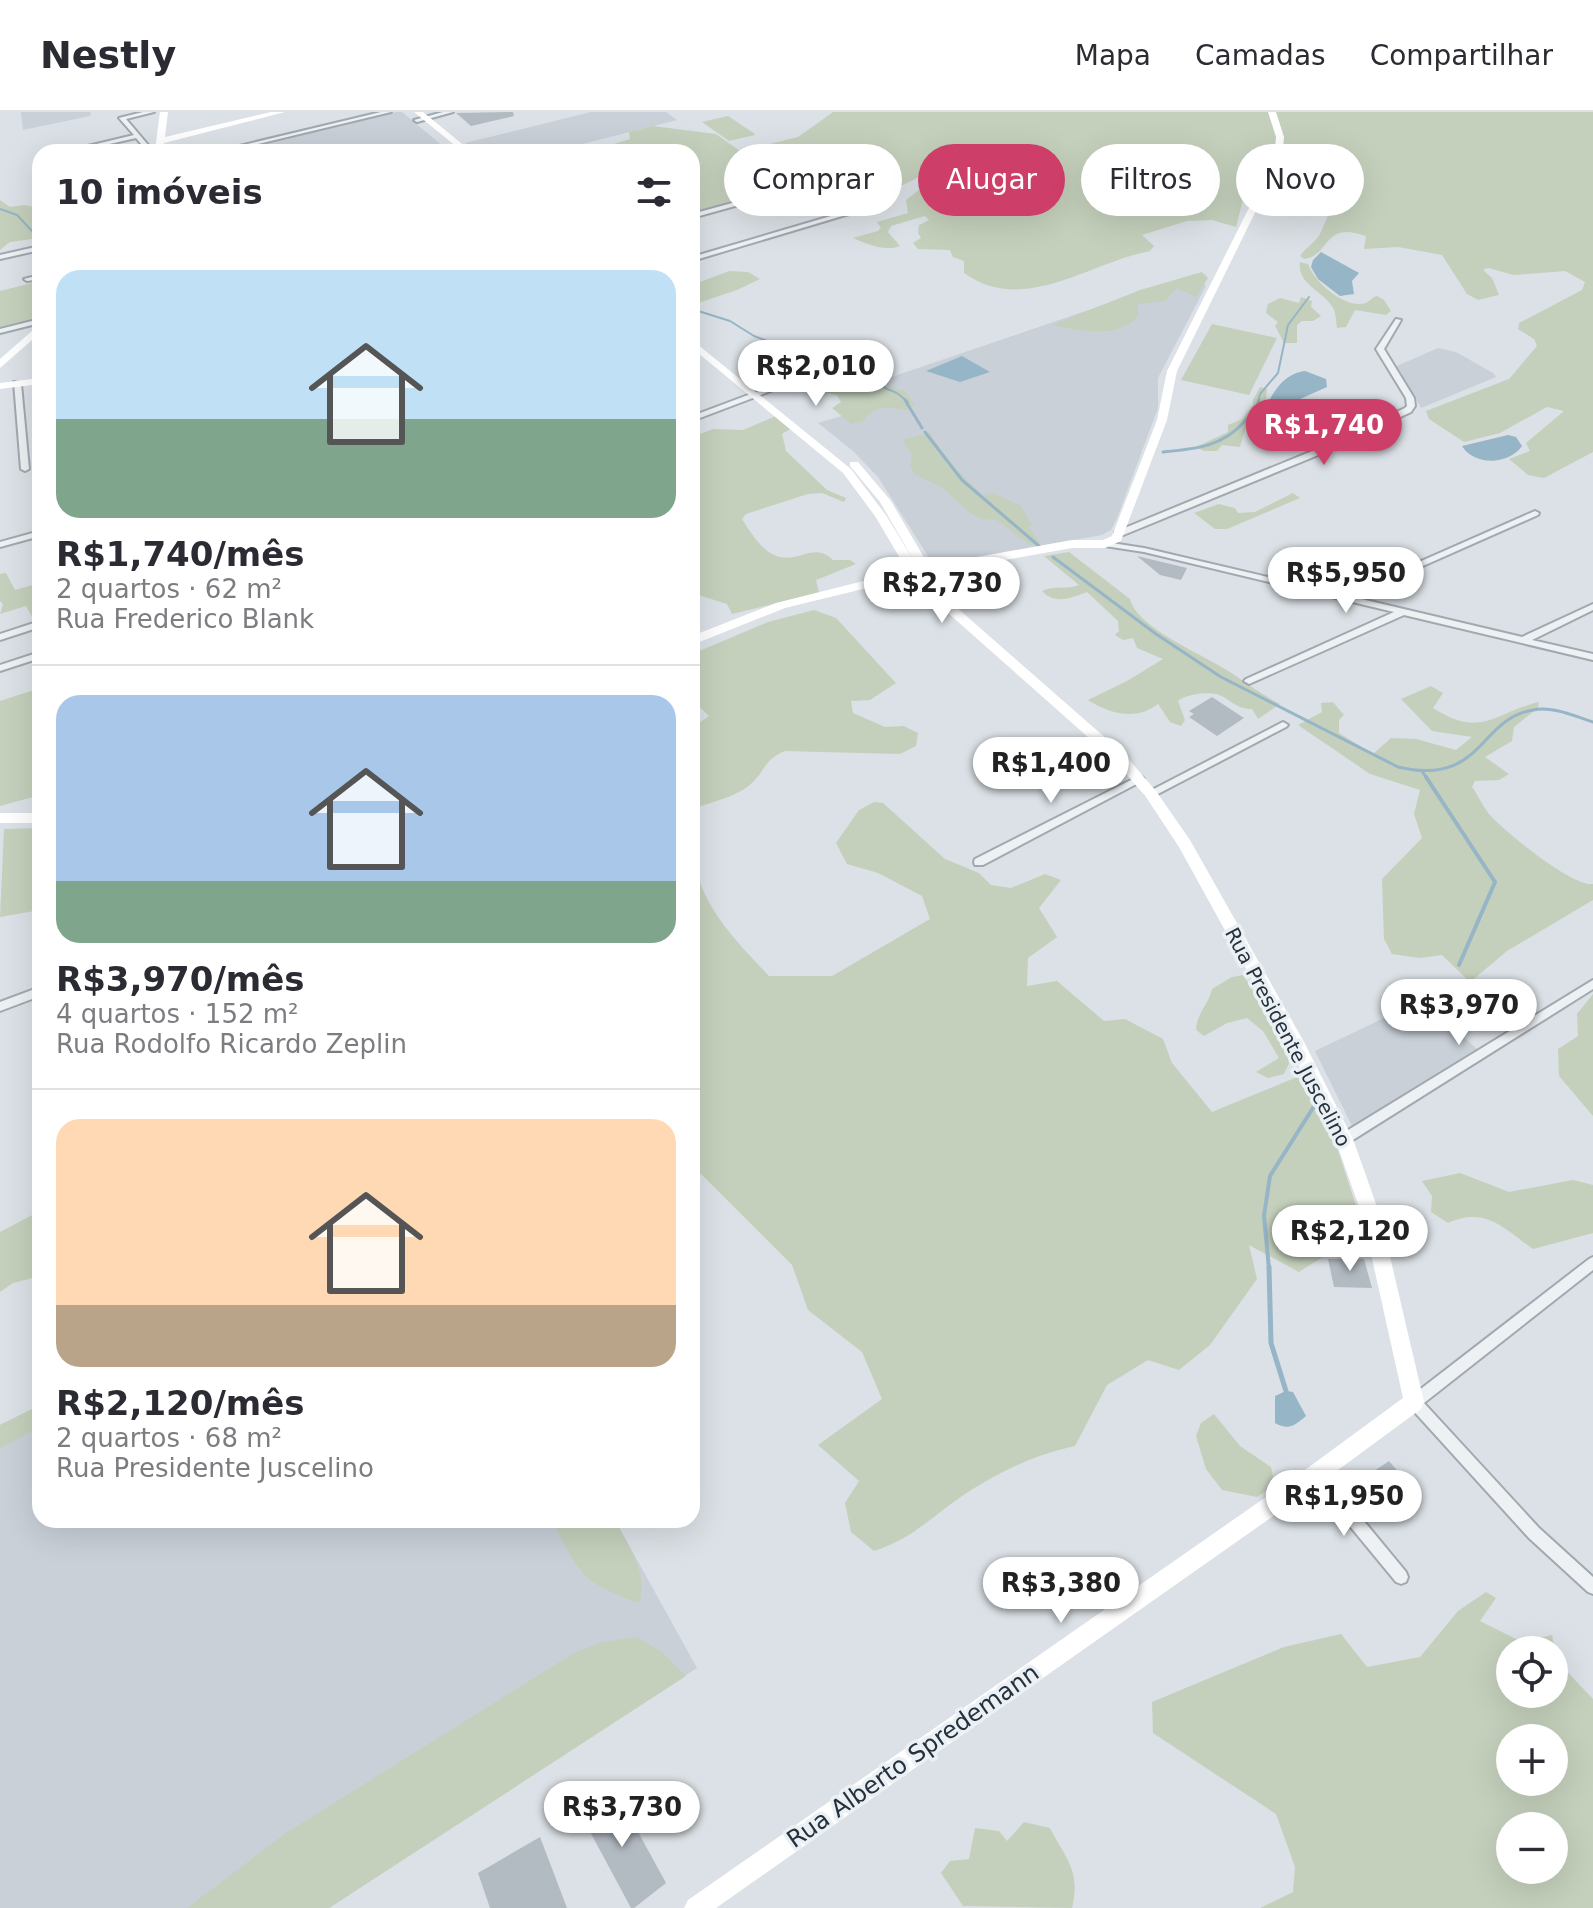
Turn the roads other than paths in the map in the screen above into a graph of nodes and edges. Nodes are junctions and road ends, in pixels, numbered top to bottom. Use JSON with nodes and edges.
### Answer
{"nodes":[{"id":1,"x":151,"y":112,"type":"edge"},
{"id":2,"x":164,"y":112,"type":"edge"},
{"id":3,"x":281,"y":112,"type":"edge"},
{"id":4,"x":388,"y":112,"type":"edge"},
{"id":5,"x":407,"y":112,"type":"edge"},
{"id":6,"x":450,"y":112,"type":"edge"},
{"id":7,"x":1272,"y":112,"type":"edge"},
{"id":8,"x":423,"y":119,"type":"edge"},
{"id":9,"x":138,"y":136,"type":"junction"},
{"id":10,"x":160,"y":142,"type":"edge"},
{"id":11,"x":102,"y":144,"type":"edge"},
{"id":12,"x":144,"y":144,"type":"edge"},
{"id":13,"x":251,"y":144,"type":"edge"},
{"id":14,"x":451,"y":144,"type":"edge"},
{"id":15,"x":700,"y":214,"type":"edge"},
{"id":16,"x":840,"y":216,"type":"edge"},
{"id":17,"x":837,"y":217,"type":"junction"},
{"id":18,"x":32,"y":250,"type":"edge"},
{"id":19,"x":0,"y":257,"type":"edge"},
{"id":20,"x":700,"y":257,"type":"edge"},
{"id":21,"x":32,"y":278,"type":"edge"},
{"id":22,"x":27,"y":279,"type":"dead end"},
{"id":23,"x":1398,"y":320,"type":"dead end"},
{"id":24,"x":32,"y":323,"type":"edge"},
{"id":25,"x":0,"y":331,"type":"edge"},
{"id":26,"x":32,"y":335,"type":"edge"},
{"id":27,"x":700,"y":343,"type":"edge"},
{"id":28,"x":0,"y":365,"type":"edge"},
{"id":29,"x":32,"y":382,"type":"edge"},
{"id":30,"x":17,"y":384,"type":"junction"},
{"id":31,"x":0,"y":386,"type":"edge"},
{"id":32,"x":762,"y":393,"type":"junction"},
{"id":33,"x":700,"y":416,"type":"edge"},
{"id":34,"x":25,"y":469,"type":"dead end"},
{"id":35,"x":1535,"y":513,"type":"dead end"},
{"id":36,"x":1118,"y":534,"type":"junction"},
{"id":37,"x":32,"y":537,"type":"edge"},
{"id":38,"x":1100,"y":544,"type":"junction"},
{"id":39,"x":0,"y":545,"type":"edge"},
{"id":40,"x":920,"y":573,"type":"junction"},
{"id":41,"x":1344,"y":598,"type":"junction"},
{"id":42,"x":1593,"y":607,"type":"edge"},
{"id":43,"x":1403,"y":612,"type":"junction"},
{"id":44,"x":32,"y":627,"type":"edge"},
{"id":45,"x":0,"y":637,"type":"edge"},
{"id":46,"x":700,"y":637,"type":"edge"},
{"id":47,"x":1524,"y":640,"type":"junction"},
{"id":48,"x":1593,"y":657,"type":"edge"},
{"id":49,"x":32,"y":658,"type":"edge"},
{"id":50,"x":0,"y":668,"type":"edge"},
{"id":51,"x":1249,"y":681,"type":"dead end"},
{"id":52,"x":1283,"y":725,"type":"dead end"},
{"id":53,"x":1139,"y":779,"type":"junction"},
{"id":54,"x":1151,"y":794,"type":"junction"},
{"id":55,"x":0,"y":818,"type":"edge"},
{"id":56,"x":32,"y":818,"type":"edge"},
{"id":57,"x":979,"y":862,"type":"dead end"},
{"id":58,"x":1593,"y":984,"type":"edge"},
{"id":59,"x":32,"y":994,"type":"edge"},
{"id":60,"x":0,"y":1007,"type":"edge"},
{"id":61,"x":1344,"y":1139,"type":"junction"},
{"id":62,"x":1593,"y":1263,"type":"edge"},
{"id":63,"x":1414,"y":1402,"type":"junction"},
{"id":64,"x":1316,"y":1474,"type":"junction"},
{"id":65,"x":1401,"y":1577,"type":"dead end"},
{"id":66,"x":1593,"y":1587,"type":"edge"},
{"id":67,"x":696,"y":1908,"type":"edge"}],
"edges":[{"from":1,"to":9,"type":"street"},
{"from":2,"to":10,"type":"street"},
{"from":3,"to":10,"type":"street"},
{"from":4,"to":13,"type":"street"},
{"from":5,"to":8,"type":"street"},
{"from":6,"to":8,"type":"street"},
{"from":7,"to":36,"type":"street"},
{"from":8,"to":14,"type":"street"},
{"from":9,"to":11,"type":"street"},
{"from":9,"to":12,"type":"street"},
{"from":15,"to":17,"type":"street"},
{"from":16,"to":17,"type":"street"},
{"from":17,"to":20,"type":"street"},
{"from":18,"to":19,"type":"street"},
{"from":21,"to":22,"type":"street"},
{"from":23,"to":36,"type":"street"},
{"from":24,"to":25,"type":"street"},
{"from":26,"to":28,"type":"street"},
{"from":27,"to":32,"type":"street","name":"Rua Presidente Juscelino"},
{"from":29,"to":30,"type":"street"},
{"from":30,"to":31,"type":"street"},
{"from":30,"to":34,"type":"street"},
{"from":32,"to":33,"type":"street"},
{"from":32,"to":40,"type":"street","name":"Rua Presidente Juscelino"},
{"from":35,"to":41,"type":"street"},
{"from":36,"to":38,"type":"street"},
{"from":37,"to":39,"type":"street"},
{"from":38,"to":40,"type":"street"},
{"from":38,"to":41,"type":"street"},
{"from":40,"to":46,"type":"street"},
{"from":40,"to":53,"type":"street","name":"Rua Presidente Juscelino"},
{"from":41,"to":43,"type":"street"},
{"from":42,"to":47,"type":"street"},
{"from":43,"to":47,"type":"street"},
{"from":43,"to":51,"type":"street"},
{"from":44,"to":45,"type":"street"},
{"from":47,"to":48,"type":"street"},
{"from":49,"to":50,"type":"street"},
{"from":52,"to":54,"type":"street"},
{"from":53,"to":54,"type":"street","name":"Rua Presidente Juscelino"},
{"from":53,"to":57,"type":"street"},
{"from":54,"to":61,"type":"street","name":"Rua Presidente Juscelino"},
{"from":55,"to":56,"type":"street"},
{"from":58,"to":61,"type":"street"},
{"from":59,"to":60,"type":"street"},
{"from":61,"to":63,"type":"street","name":"Rua Presidente Juscelino"},
{"from":62,"to":63,"type":"street","name":"Rua Alberto Spredemann"},
{"from":63,"to":64,"type":"street","name":"Rua Alberto Spredemann"},
{"from":63,"to":66,"type":"street","name":"Rua Presidente Juscelino"},
{"from":64,"to":65,"type":"street"},
{"from":64,"to":67,"type":"street","name":"Rua Alberto Spredemann"}]}
